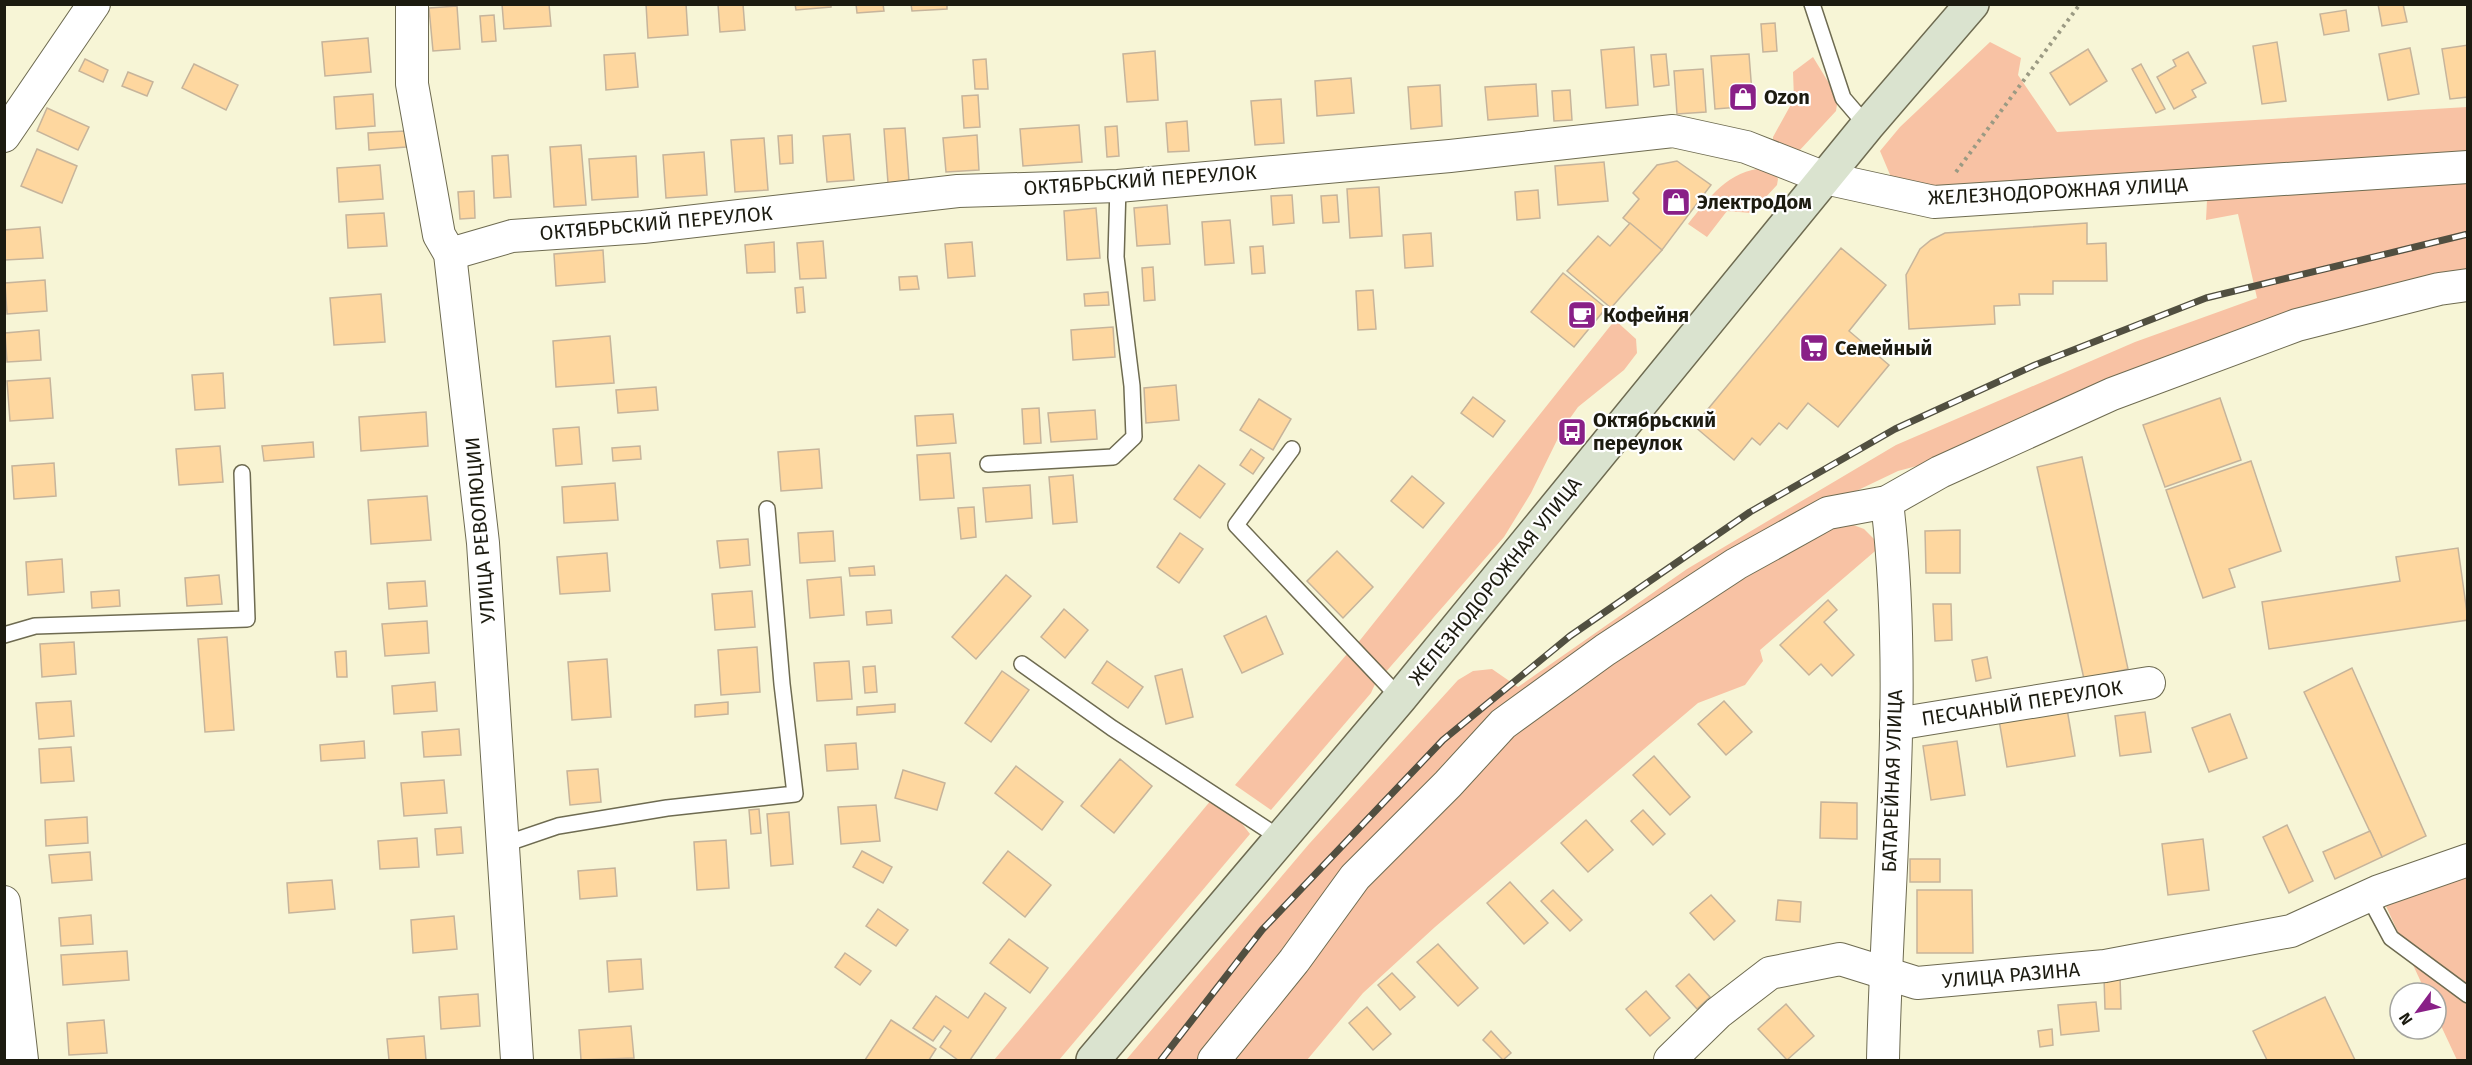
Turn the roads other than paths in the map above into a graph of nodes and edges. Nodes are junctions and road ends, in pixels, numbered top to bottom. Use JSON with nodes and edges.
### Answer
{"nodes":[{"id":1,"x":94,"y":4,"type":"edge"},
{"id":2,"x":412,"y":4,"type":"edge"},
{"id":3,"x":1812,"y":4,"type":"edge"},
{"id":4,"x":1972,"y":4,"type":"edge"},
{"id":5,"x":1867,"y":126,"type":"junction"},
{"id":6,"x":4,"y":136,"type":"edge"},
{"id":7,"x":2468,"y":167,"type":"edge"},
{"id":8,"x":1825,"y":178,"type":"junction"},
{"id":9,"x":1118,"y":186,"type":"junction"},
{"id":10,"x":450,"y":254,"type":"junction"},
{"id":11,"x":2468,"y":285,"type":"edge"},
{"id":12,"x":1292,"y":449,"type":"dead end"},
{"id":13,"x":988,"y":464,"type":"dead end"},
{"id":14,"x":242,"y":472,"type":"dead end"},
{"id":15,"x":1887,"y":502,"type":"junction"},
{"id":16,"x":767,"y":508,"type":"dead end"},
{"id":17,"x":4,"y":635,"type":"edge"},
{"id":18,"x":1022,"y":664,"type":"dead end"},
{"id":19,"x":2149,"y":683,"type":"dead end"},
{"id":20,"x":1400,"y":698,"type":"junction"},
{"id":21,"x":1896,"y":724,"type":"junction"},
{"id":22,"x":1280,"y":838,"type":"junction"},
{"id":23,"x":502,"y":845,"type":"junction"},
{"id":24,"x":2468,"y":860,"type":"edge"},
{"id":25,"x":2373,"y":893,"type":"junction"},
{"id":26,"x":4,"y":902,"type":"edge"},
{"id":27,"x":1885,"y":972,"type":"junction"},
{"id":28,"x":2468,"y":995,"type":"edge"},
{"id":29,"x":22,"y":1060,"type":"edge"},
{"id":30,"x":517,"y":1060,"type":"edge"},
{"id":31,"x":1093,"y":1060,"type":"edge"},
{"id":32,"x":1214,"y":1060,"type":"edge"},
{"id":33,"x":1670,"y":1060,"type":"edge"},
{"id":34,"x":1883,"y":1060,"type":"edge"}],
"edges":[{"from":1,"to":6,"type":"street"},
{"from":2,"to":10,"type":"street","name":"УЛИЦА РЕВОЛЮЦИИ"},
{"from":3,"to":5,"type":"lane"},
{"from":4,"to":5,"type":"main road"},
{"from":5,"to":8,"type":"main road"},
{"from":7,"to":8,"type":"street","name":"ЖЕЛЕЗНОДОРОЖНАЯ УЛИЦА"},
{"from":8,"to":9,"type":"street","name":"ОКТЯБРЬСКИЙ ПЕРЕУЛОК"},
{"from":8,"to":20,"type":"main road","name":"ЖЕЛЕЗНОДОРОЖНАЯ УЛИЦА"},
{"from":9,"to":10,"type":"street","name":"ОКТЯБРЬСКИЙ ПЕРЕУЛОК"},
{"from":9,"to":13,"type":"lane"},
{"from":10,"to":23,"type":"street","name":"УЛИЦА РЕВОЛЮЦИИ"},
{"from":11,"to":15,"type":"street"},
{"from":12,"to":20,"type":"lane"},
{"from":14,"to":17,"type":"lane"},
{"from":15,"to":21,"type":"street","name":"БАТАРЕЙНАЯ УЛИЦА"},
{"from":15,"to":32,"type":"street"},
{"from":16,"to":23,"type":"lane"},
{"from":18,"to":22,"type":"lane"},
{"from":19,"to":21,"type":"street","name":"ПЕСЧАНЫЙ ПЕРЕУЛОК"},
{"from":20,"to":22,"type":"main road","name":"ЖЕЛЕЗНОДОРОЖНАЯ УЛИЦА"},
{"from":21,"to":27,"type":"street","name":"БАТАРЕЙНАЯ УЛИЦА"},
{"from":22,"to":31,"type":"main road","name":"ЖЕЛЕЗНОДОРОЖНАЯ УЛИЦА"},
{"from":23,"to":30,"type":"street","name":"УЛИЦА РЕВОЛЮЦИИ"},
{"from":24,"to":25,"type":"street","name":"УЛИЦА РАЗИНА"},
{"from":25,"to":27,"type":"street","name":"УЛИЦА РАЗИНА"},
{"from":25,"to":28,"type":"lane"},
{"from":26,"to":29,"type":"street"},
{"from":27,"to":33,"type":"street","name":"УЛИЦА РАЗИНА"},
{"from":27,"to":34,"type":"street","name":"БАТАРЕЙНАЯ УЛИЦА"}]}
